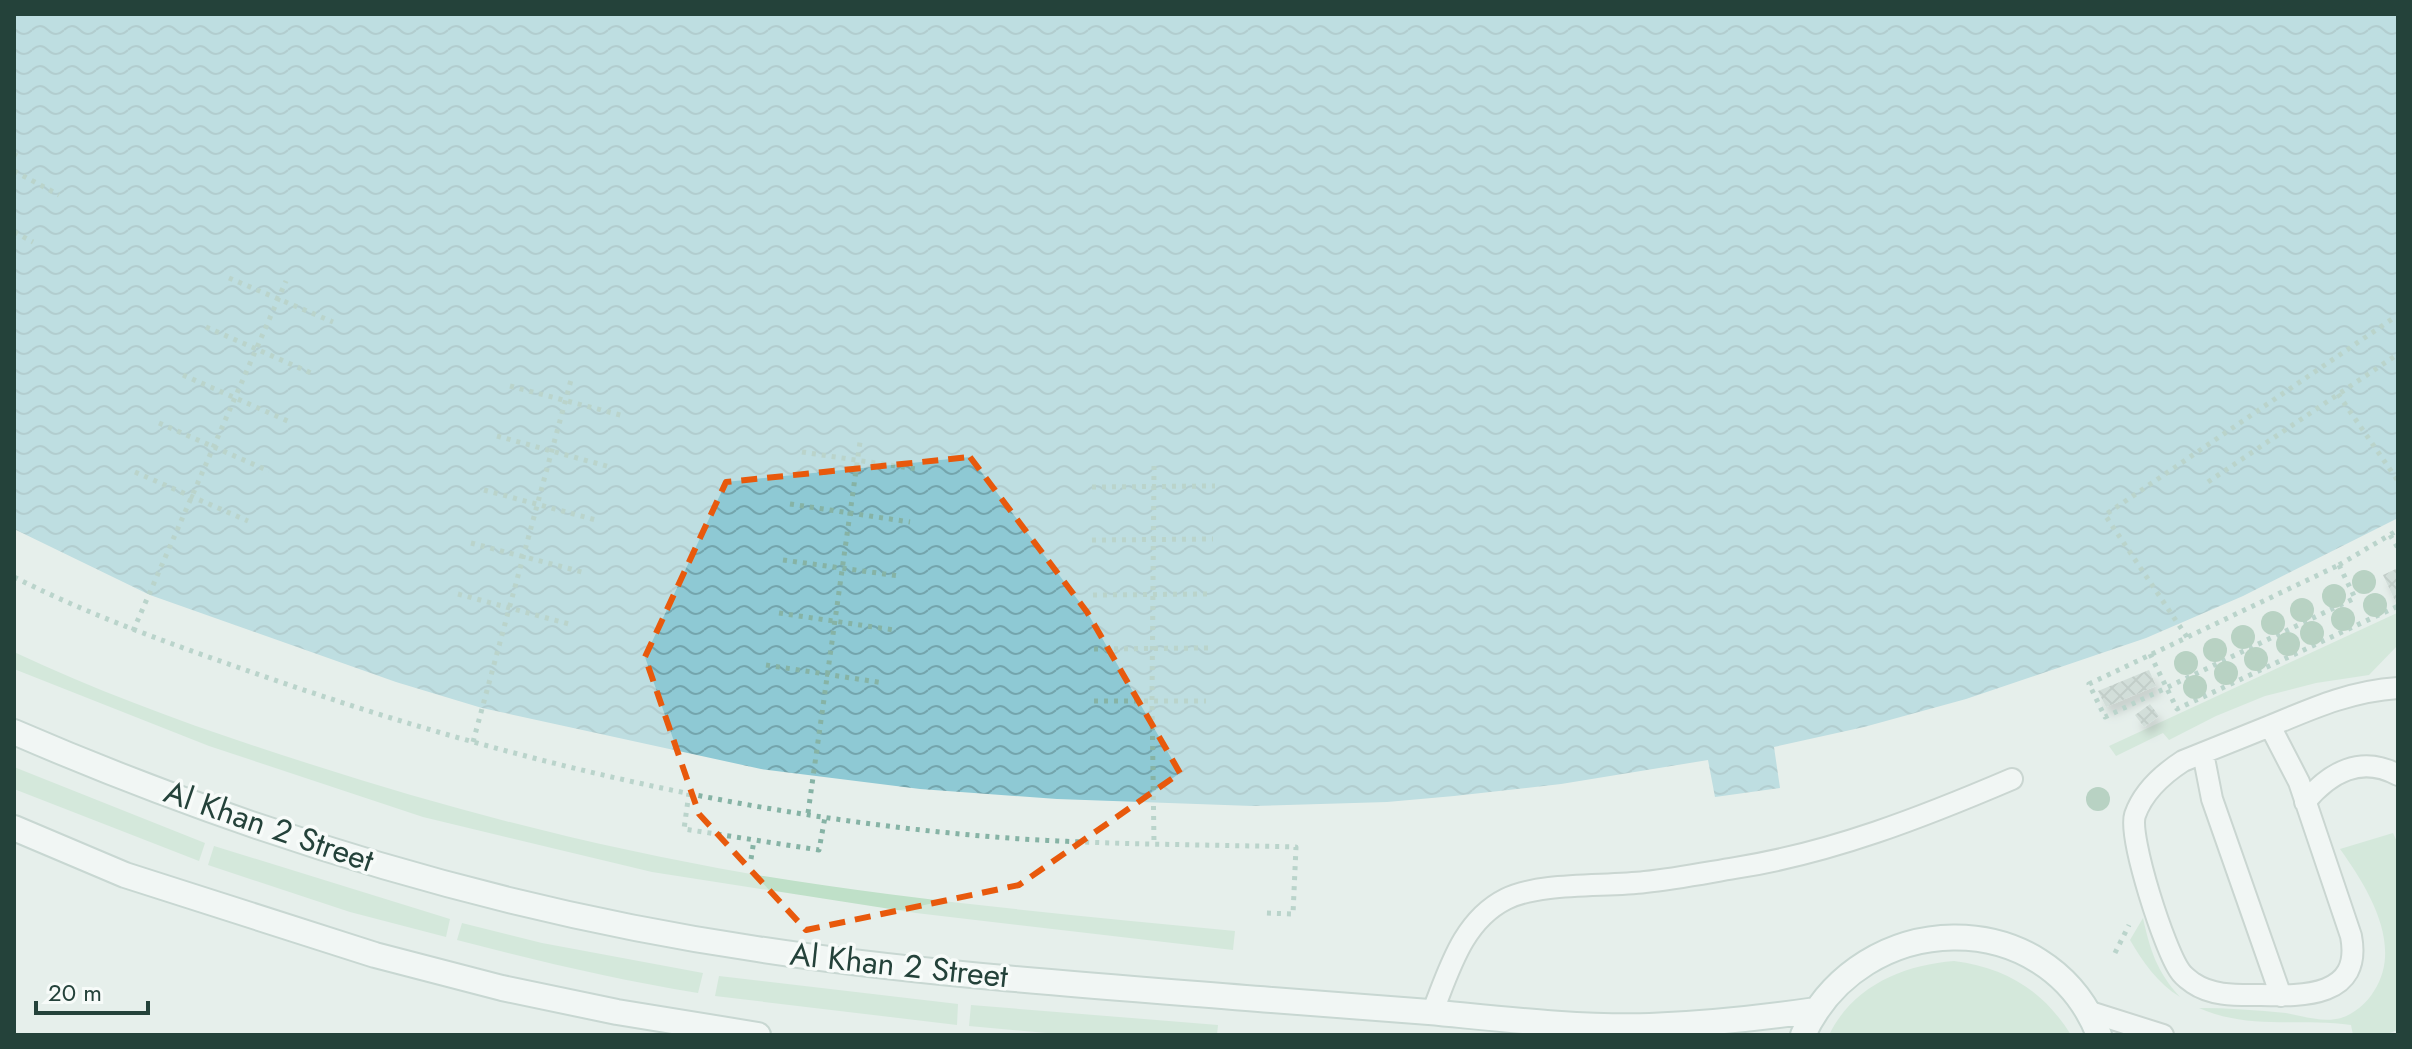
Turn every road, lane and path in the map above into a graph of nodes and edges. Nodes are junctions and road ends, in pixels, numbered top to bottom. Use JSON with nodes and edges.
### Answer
{"nodes":[{"id":1,"x":14,"y":171,"type":"edge"},
{"id":2,"x":59,"y":195,"type":"dead end"},
{"id":3,"x":14,"y":232,"type":"edge"},
{"id":4,"x":33,"y":242,"type":"dead end"},
{"id":5,"x":229,"y":278,"type":"dead end"},
{"id":6,"x":286,"y":281,"type":"dead end"},
{"id":7,"x":279,"y":299,"type":"junction"},
{"id":8,"x":2398,"y":315,"type":"edge"},
{"id":9,"x":333,"y":322,"type":"dead end"},
{"id":10,"x":206,"y":327,"type":"dead end"},
{"id":11,"x":256,"y":349,"type":"junction"},
{"id":12,"x":2398,"y":354,"type":"edge"},
{"id":13,"x":311,"y":373,"type":"dead end"},
{"id":14,"x":183,"y":375,"type":"dead end"},
{"id":15,"x":571,"y":380,"type":"dead end"},
{"id":16,"x":510,"y":386,"type":"dead end"},
{"id":17,"x":2338,"y":394,"type":"junction"},
{"id":18,"x":235,"y":398,"type":"junction"},
{"id":19,"x":566,"y":400,"type":"junction"},
{"id":20,"x":624,"y":416,"type":"dead end"},
{"id":21,"x":290,"y":422,"type":"dead end"},
{"id":22,"x":159,"y":423,"type":"dead end"},
{"id":23,"x":497,"y":436,"type":"dead end"},
{"id":24,"x":860,"y":442,"type":"dead end"},
{"id":25,"x":213,"y":447,"type":"junction"},
{"id":26,"x":552,"y":451,"type":"junction"},
{"id":27,"x":802,"y":452,"type":"dead end"},
{"id":28,"x":857,"y":460,"type":"junction"},
{"id":29,"x":1154,"y":466,"type":"dead end"},
{"id":30,"x":610,"y":467,"type":"dead end"},
{"id":31,"x":916,"y":469,"type":"dead end"},
{"id":32,"x":269,"y":471,"type":"dead end"},
{"id":33,"x":135,"y":472,"type":"dead end"},
{"id":34,"x":2398,"y":481,"type":"edge"},
{"id":35,"x":2208,"y":482,"type":"dead end"},
{"id":36,"x":1154,"y":486,"type":"junction"},
{"id":37,"x":1215,"y":486,"type":"dead end"},
{"id":38,"x":1092,"y":487,"type":"dead end"},
{"id":39,"x":484,"y":490,"type":"dead end"},
{"id":40,"x":191,"y":497,"type":"junction"},
{"id":41,"x":537,"y":504,"type":"junction"},
{"id":42,"x":790,"y":504,"type":"dead end"},
{"id":43,"x":850,"y":513,"type":"junction"},
{"id":44,"x":596,"y":520,"type":"dead end"},
{"id":45,"x":248,"y":521,"type":"dead end"},
{"id":46,"x":910,"y":522,"type":"dead end"},
{"id":47,"x":2398,"y":530,"type":"edge"},
{"id":48,"x":2390,"y":535,"type":"junction"},
{"id":49,"x":1154,"y":539,"type":"junction"},
{"id":50,"x":1213,"y":539,"type":"dead end"},
{"id":51,"x":1092,"y":540,"type":"dead end"},
{"id":52,"x":471,"y":543,"type":"dead end"},
{"id":53,"x":2398,"y":548,"type":"edge"},
{"id":54,"x":523,"y":556,"type":"junction"},
{"id":55,"x":783,"y":560,"type":"dead end"},
{"id":56,"x":2339,"y":565,"type":"junction"},
{"id":57,"x":842,"y":568,"type":"junction"},
{"id":58,"x":582,"y":572,"type":"dead end"},
{"id":59,"x":899,"y":576,"type":"dead end"},
{"id":60,"x":14,"y":577,"type":"edge"},
{"id":61,"x":458,"y":594,"type":"dead end"},
{"id":62,"x":1152,"y":594,"type":"junction"},
{"id":63,"x":1211,"y":594,"type":"dead end"},
{"id":64,"x":1093,"y":595,"type":"dead end"},
{"id":65,"x":2398,"y":606,"type":"edge"},
{"id":66,"x":509,"y":608,"type":"junction"},
{"id":67,"x":779,"y":613,"type":"dead end"},
{"id":68,"x":834,"y":621,"type":"junction"},
{"id":69,"x":569,"y":624,"type":"dead end"},
{"id":70,"x":894,"y":630,"type":"dead end"},
{"id":71,"x":133,"y":631,"type":"junction"},
{"id":72,"x":2187,"y":637,"type":"junction"},
{"id":73,"x":1152,"y":648,"type":"junction"},
{"id":74,"x":1208,"y":648,"type":"dead end"},
{"id":75,"x":1094,"y":649,"type":"dead end"},
{"id":76,"x":2150,"y":654,"type":"junction"},
{"id":77,"x":766,"y":665,"type":"dead end"},
{"id":78,"x":827,"y":674,"type":"junction"},
{"id":79,"x":884,"y":683,"type":"dead end"},
{"id":80,"x":2167,"y":687,"type":"junction"},
{"id":81,"x":2398,"y":688,"type":"edge"},
{"id":82,"x":1094,"y":701,"type":"dead end"},
{"id":83,"x":1152,"y":701,"type":"junction"},
{"id":84,"x":1206,"y":701,"type":"dead end"},
{"id":85,"x":2270,"y":726,"type":"junction"},
{"id":86,"x":14,"y":732,"type":"edge"},
{"id":87,"x":473,"y":742,"type":"junction"},
{"id":88,"x":2203,"y":753,"type":"junction"},
{"id":89,"x":2398,"y":775,"type":"edge"},
{"id":90,"x":2012,"y":779,"type":"dead end"},
{"id":91,"x":689,"y":793,"type":"junction"},
{"id":92,"x":2305,"y":802,"type":"junction"},
{"id":93,"x":808,"y":813,"type":"junction"},
{"id":94,"x":825,"y":816,"type":"junction"},
{"id":95,"x":14,"y":828,"type":"edge"},
{"id":96,"x":754,"y":840,"type":"junction"},
{"id":97,"x":1154,"y":843,"type":"junction"},
{"id":98,"x":751,"y":859,"type":"dead end"},
{"id":99,"x":1265,"y":913,"type":"dead end"},
{"id":100,"x":2123,"y":939,"type":"dead end"},
{"id":101,"x":2115,"y":953,"type":"dead end"},
{"id":102,"x":2281,"y":996,"type":"junction"},
{"id":103,"x":1816,"y":1010,"type":"junction"},
{"id":104,"x":2087,"y":1011,"type":"junction"},
{"id":105,"x":1432,"y":1013,"type":"junction"},
{"id":106,"x":758,"y":1035,"type":"edge"},
{"id":107,"x":1803,"y":1035,"type":"edge"},
{"id":108,"x":2099,"y":1035,"type":"edge"},
{"id":109,"x":2163,"y":1035,"type":"edge"}],
"edges":[{"from":1,"to":2,"type":"path"},
{"from":3,"to":4,"type":"path"},
{"from":5,"to":7,"type":"path"},
{"from":6,"to":7,"type":"path"},
{"from":7,"to":9,"type":"path"},
{"from":7,"to":11,"type":"path"},
{"from":8,"to":72,"type":"path"},
{"from":10,"to":11,"type":"path"},
{"from":11,"to":13,"type":"path"},
{"from":11,"to":18,"type":"path"},
{"from":12,"to":17,"type":"path"},
{"from":14,"to":18,"type":"path"},
{"from":15,"to":19,"type":"path"},
{"from":16,"to":19,"type":"path"},
{"from":17,"to":34,"type":"path"},
{"from":17,"to":35,"type":"path"},
{"from":18,"to":21,"type":"path"},
{"from":18,"to":25,"type":"path"},
{"from":19,"to":20,"type":"path"},
{"from":19,"to":26,"type":"path"},
{"from":22,"to":25,"type":"path"},
{"from":23,"to":26,"type":"path"},
{"from":24,"to":28,"type":"path"},
{"from":25,"to":32,"type":"path"},
{"from":25,"to":40,"type":"path"},
{"from":26,"to":30,"type":"path"},
{"from":26,"to":41,"type":"path"},
{"from":27,"to":28,"type":"path"},
{"from":28,"to":31,"type":"path"},
{"from":28,"to":43,"type":"path"},
{"from":29,"to":36,"type":"path"},
{"from":33,"to":40,"type":"path"},
{"from":36,"to":37,"type":"path"},
{"from":36,"to":38,"type":"path"},
{"from":36,"to":49,"type":"path"},
{"from":39,"to":41,"type":"path"},
{"from":40,"to":45,"type":"path"},
{"from":40,"to":71,"type":"path"},
{"from":41,"to":44,"type":"path"},
{"from":41,"to":54,"type":"path"},
{"from":42,"to":43,"type":"path"},
{"from":43,"to":46,"type":"path"},
{"from":43,"to":57,"type":"path"},
{"from":47,"to":48,"type":"path"},
{"from":48,"to":53,"type":"path"},
{"from":48,"to":56,"type":"path"},
{"from":49,"to":50,"type":"path"},
{"from":49,"to":51,"type":"path"},
{"from":49,"to":62,"type":"path"},
{"from":52,"to":54,"type":"path"},
{"from":54,"to":58,"type":"path"},
{"from":54,"to":66,"type":"path"},
{"from":55,"to":57,"type":"path"},
{"from":56,"to":72,"type":"path"},
{"from":56,"to":80,"type":"path"},
{"from":57,"to":59,"type":"path"},
{"from":57,"to":68,"type":"path"},
{"from":60,"to":71,"type":"path"},
{"from":61,"to":66,"type":"path"},
{"from":62,"to":63,"type":"path"},
{"from":62,"to":64,"type":"path"},
{"from":62,"to":73,"type":"path"},
{"from":65,"to":80,"type":"path"},
{"from":66,"to":69,"type":"path"},
{"from":66,"to":87,"type":"path"},
{"from":67,"to":68,"type":"path"},
{"from":68,"to":70,"type":"path"},
{"from":68,"to":78,"type":"path"},
{"from":71,"to":87,"type":"path"},
{"from":72,"to":76,"type":"path"},
{"from":73,"to":74,"type":"path"},
{"from":73,"to":75,"type":"path"},
{"from":73,"to":83,"type":"path"},
{"from":76,"to":80,"type":"path"},
{"from":76,"to":80,"type":"path"},
{"from":77,"to":78,"type":"path"},
{"from":78,"to":79,"type":"path"},
{"from":78,"to":93,"type":"path"},
{"from":81,"to":85,"type":"lane"},
{"from":82,"to":83,"type":"path"},
{"from":83,"to":84,"type":"path"},
{"from":83,"to":97,"type":"path"},
{"from":85,"to":88,"type":"lane"},
{"from":85,"to":92,"type":"lane"},
{"from":86,"to":105,"type":"main road","name":"Al Khan 2 Street"},
{"from":87,"to":91,"type":"path"},
{"from":88,"to":102,"type":"lane"},
{"from":88,"to":102,"type":"lane"},
{"from":89,"to":92,"type":"lane"},
{"from":90,"to":105,"type":"lane"},
{"from":91,"to":93,"type":"path"},
{"from":91,"to":96,"type":"path"},
{"from":92,"to":102,"type":"lane"},
{"from":93,"to":94,"type":"path"},
{"from":94,"to":96,"type":"path"},
{"from":94,"to":97,"type":"path"},
{"from":95,"to":106,"type":"main road"},
{"from":96,"to":98,"type":"path"},
{"from":97,"to":99,"type":"path"},
{"from":100,"to":101,"type":"path"},
{"from":103,"to":104,"type":"main road"},
{"from":103,"to":105,"type":"main road","name":"Al Khan 2 Street"},
{"from":103,"to":107,"type":"main road"},
{"from":104,"to":108,"type":"main road"},
{"from":104,"to":109,"type":"lane"}]}
